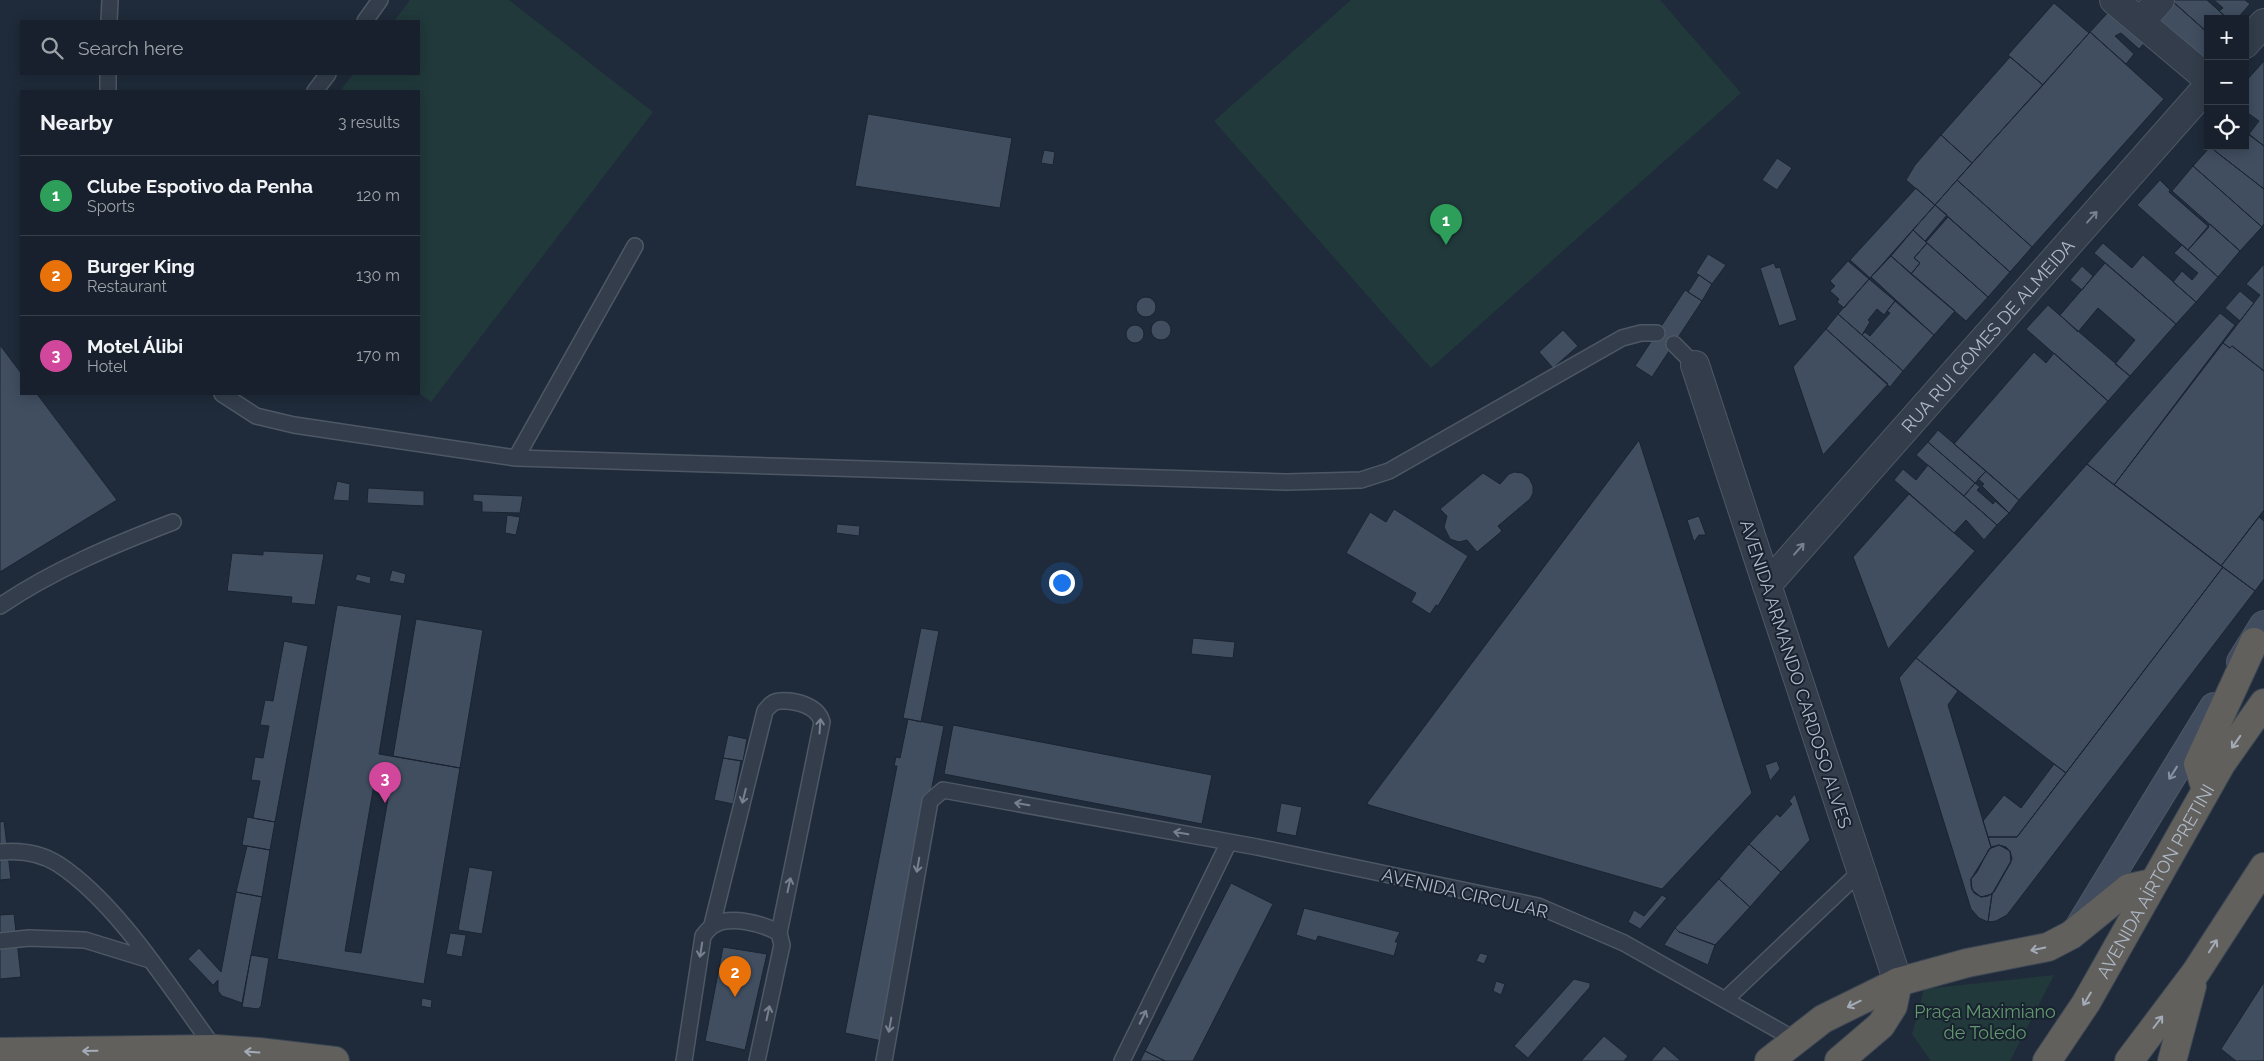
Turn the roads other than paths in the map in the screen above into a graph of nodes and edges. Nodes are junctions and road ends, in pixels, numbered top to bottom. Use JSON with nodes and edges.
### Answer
{"nodes":[{"id":1,"x":110,"y":0,"type":"edge"},
{"id":2,"x":380,"y":0,"type":"edge"},
{"id":3,"x":2114,"y":0,"type":"edge"},
{"id":4,"x":2160,"y":0,"type":"edge"},
{"id":5,"x":110,"y":20,"type":"edge"},
{"id":6,"x":366,"y":20,"type":"edge"},
{"id":7,"x":2140,"y":22,"type":"junction"},
{"id":8,"x":2264,"y":23,"type":"edge"},
{"id":9,"x":2249,"y":40,"type":"edge"},
{"id":10,"x":108,"y":75,"type":"edge"},
{"id":11,"x":327,"y":75,"type":"edge"},
{"id":12,"x":2204,"y":76,"type":"edge"},
{"id":13,"x":108,"y":90,"type":"edge"},
{"id":14,"x":316,"y":90,"type":"edge"},
{"id":15,"x":2204,"y":91,"type":"edge"},
{"id":16,"x":635,"y":246,"type":"dead end"},
{"id":17,"x":1657,"y":333,"type":"dead end"},
{"id":18,"x":1674,"y":344,"type":"dead end"},
{"id":19,"x":1695,"y":365,"type":"joint"},
{"id":20,"x":224,"y":395,"type":"edge"},
{"id":21,"x":516,"y":458,"type":"junction"},
{"id":22,"x":173,"y":522,"type":"dead end"},
{"id":23,"x":1767,"y":585,"type":"junction"},
{"id":24,"x":0,"y":606,"type":"edge"},
{"id":25,"x":2259,"y":634,"type":"edge"},
{"id":26,"x":2264,"y":703,"type":"edge"},
{"id":27,"x":2206,"y":790,"type":"junction"},
{"id":28,"x":1230,"y":842,"type":"junction"},
{"id":29,"x":0,"y":852,"type":"edge"},
{"id":30,"x":2264,"y":867,"type":"edge"},
{"id":31,"x":1861,"y":871,"type":"junction"},
{"id":32,"x":2153,"y":883,"type":"junction"},
{"id":33,"x":2264,"y":886,"type":"edge"},
{"id":34,"x":2230,"y":919,"type":"junction"},
{"id":35,"x":712,"y":925,"type":"junction"},
{"id":36,"x":2080,"y":926,"type":"junction"},
{"id":37,"x":779,"y":933,"type":"junction"},
{"id":38,"x":0,"y":941,"type":"edge"},
{"id":39,"x":150,"y":960,"type":"junction"},
{"id":40,"x":2196,"y":972,"type":"junction"},
{"id":41,"x":1898,"y":982,"type":"junction"},
{"id":42,"x":1725,"y":1000,"type":"junction"},
{"id":43,"x":1794,"y":1039,"type":"junction"},
{"id":44,"x":214,"y":1049,"type":"junction"},
{"id":45,"x":0,"y":1052,"type":"edge"},
{"id":46,"x":335,"y":1061,"type":"edge"},
{"id":47,"x":684,"y":1061,"type":"edge"},
{"id":48,"x":757,"y":1061,"type":"edge"},
{"id":49,"x":884,"y":1061,"type":"edge"},
{"id":50,"x":1122,"y":1061,"type":"edge"},
{"id":51,"x":1769,"y":1061,"type":"edge"},
{"id":52,"x":1839,"y":1061,"type":"edge"},
{"id":53,"x":2047,"y":1061,"type":"edge"},
{"id":54,"x":2129,"y":1061,"type":"edge"},
{"id":55,"x":2172,"y":1061,"type":"edge"}],
"edges":[{"from":1,"to":5,"type":"lane"},
{"from":2,"to":6,"type":"lane"},
{"from":3,"to":7,"type":"street"},
{"from":4,"to":7,"type":"street"},
{"from":7,"to":12,"type":"street"},
{"from":8,"to":9,"type":"street"},
{"from":10,"to":13,"type":"lane"},
{"from":11,"to":14,"type":"lane"},
{"from":23,"to":15,"type":"street","name":"RUA RUI GOMES DE ALMEIDA","one_way":true},
{"from":16,"to":21,"type":"lane"},
{"from":17,"to":21,"type":"lane"},
{"from":18,"to":19,"type":"lane"},
{"from":19,"to":23,"type":"street","name":"AVENIDA ARMANDO CARDOSO ALVES"},
{"from":20,"to":21,"type":"lane"},
{"from":22,"to":24,"type":"lane"},
{"from":23,"to":31,"type":"street","name":"AVENIDA ARMANDO CARDOSO ALVES"},
{"from":25,"to":27,"type":"highway"},
{"from":25,"to":36,"type":"main road","name":"AVENIDA AÍRTON PRETINI","one_way":true},
{"from":26,"to":27,"type":"highway","name":"AVENIDA AÍRTON PRETINI","one_way":true},
{"from":27,"to":32,"type":"highway","name":"AVENIDA AÍRTON PRETINI"},
{"from":28,"to":42,"type":"lane","name":"AVENIDA CIRCULAR"},
{"from":28,"to":49,"type":"lane","name":"AVENIDA CIRCULAR","one_way":true},
{"from":50,"to":28,"type":"lane","one_way":true},
{"from":29,"to":39,"type":"lane"},
{"from":30,"to":34,"type":"highway"},
{"from":31,"to":41,"type":"street","name":"AVENIDA ARMANDO CARDOSO ALVES"},
{"from":31,"to":42,"type":"lane"},
{"from":32,"to":36,"type":"highway"},
{"from":32,"to":53,"type":"highway","name":"AVENIDA AÍRTON PRETINI","one_way":true},
{"from":33,"to":34,"type":"main road"},
{"from":40,"to":34,"type":"highway","one_way":true},
{"from":35,"to":37,"type":"lane"},
{"from":37,"to":35,"type":"lane","one_way":true},
{"from":35,"to":47,"type":"lane","one_way":true},
{"from":36,"to":41,"type":"highway","one_way":true},
{"from":48,"to":37,"type":"lane","one_way":true},
{"from":38,"to":39,"type":"lane"},
{"from":39,"to":44,"type":"lane"},
{"from":54,"to":40,"type":"highway","one_way":true},
{"from":40,"to":55,"type":"highway"},
{"from":41,"to":43,"type":"highway","one_way":true},
{"from":41,"to":52,"type":"highway"},
{"from":42,"to":43,"type":"lane","name":"AVENIDA CIRCULAR"},
{"from":43,"to":51,"type":"highway"},
{"from":44,"to":45,"type":"highway","one_way":true},
{"from":46,"to":44,"type":"highway","one_way":true}]}
